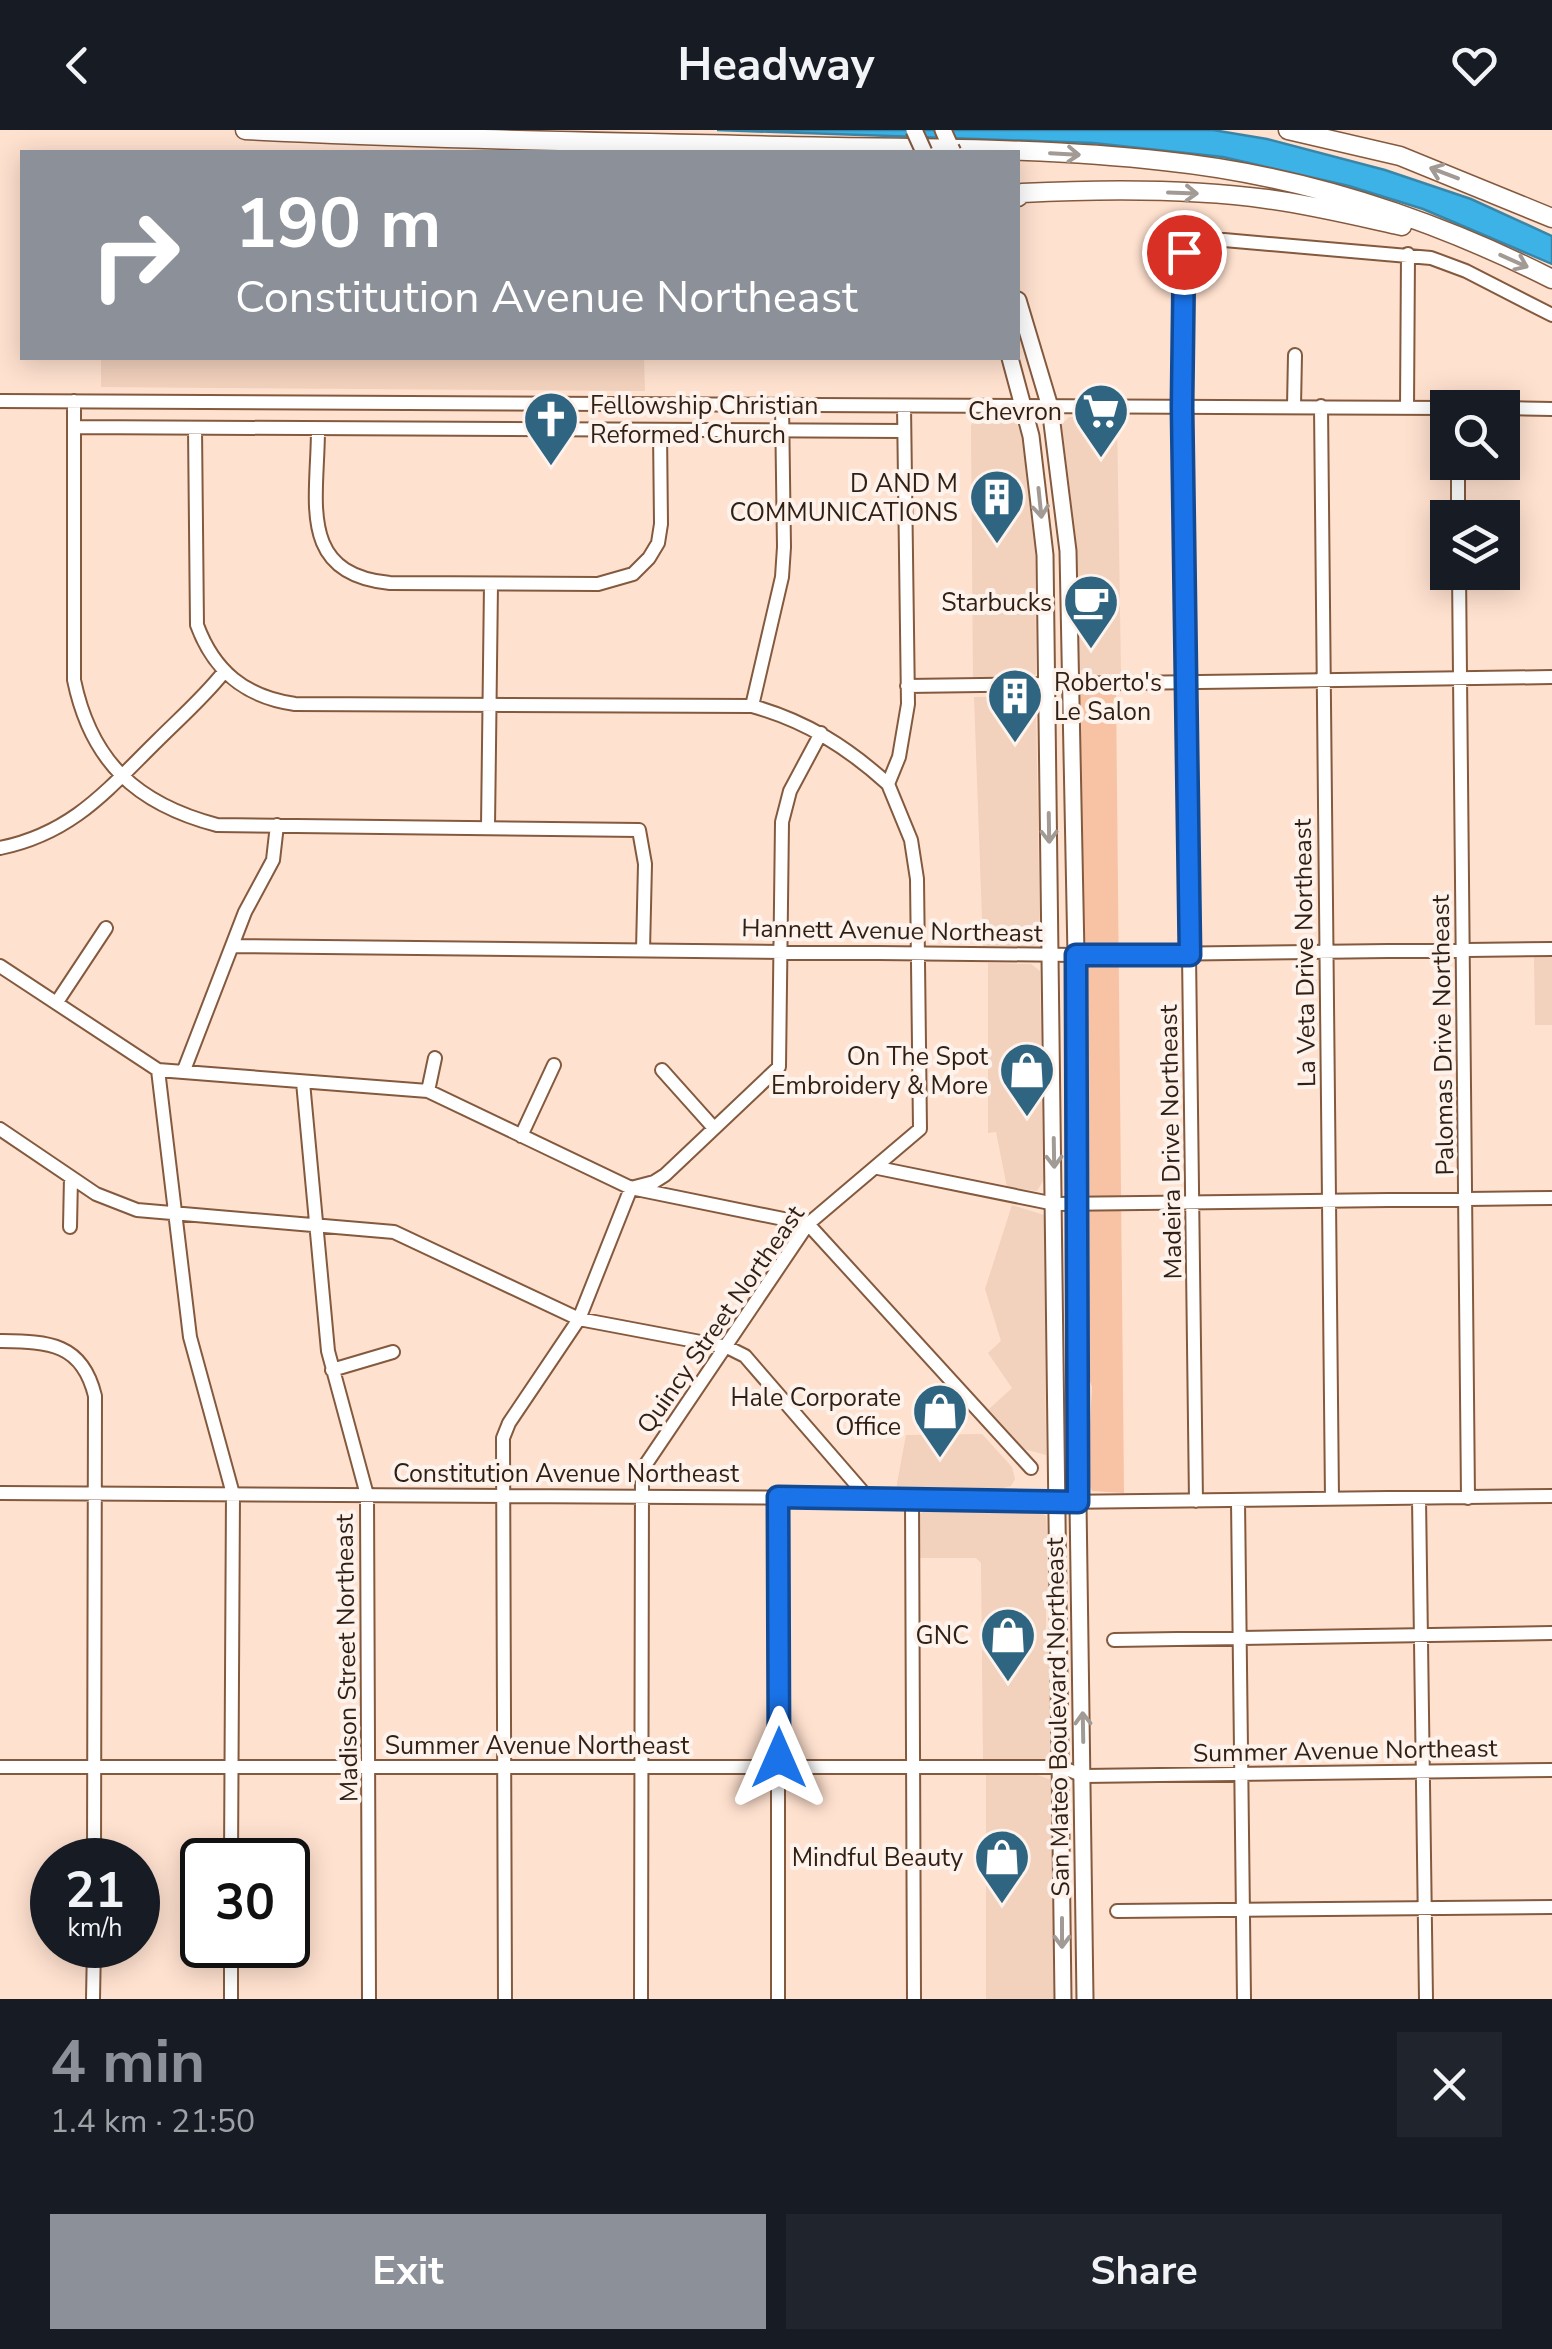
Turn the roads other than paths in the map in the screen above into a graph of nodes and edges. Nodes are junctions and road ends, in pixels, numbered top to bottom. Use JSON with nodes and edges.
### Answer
{"nodes":[{"id":1,"x":244,"y":130,"type":"edge"},
{"id":2,"x":1288,"y":130,"type":"edge"},
{"id":3,"x":1338,"y":130,"type":"edge"},
{"id":4,"x":408,"y":138,"type":"junction"},
{"id":5,"x":496,"y":150,"type":"edge"},
{"id":6,"x":933,"y":150,"type":"edge"},
{"id":7,"x":1020,"y":152,"type":"edge"},
{"id":8,"x":1400,"y":156,"type":"junction"},
{"id":9,"x":1020,"y":194,"type":"edge"},
{"id":10,"x":1552,"y":218,"type":"edge"},
{"id":11,"x":1469,"y":241,"type":"junction"},
{"id":12,"x":1408,"y":254,"type":"junction"},
{"id":13,"x":1552,"y":279,"type":"edge"},
{"id":14,"x":1020,"y":307,"type":"edge"},
{"id":15,"x":1552,"y":315,"type":"edge"},
{"id":16,"x":1294,"y":355,"type":"dead end"},
{"id":17,"x":1011,"y":360,"type":"edge"},
{"id":18,"x":0,"y":401,"type":"edge"},
{"id":19,"x":74,"y":401,"type":"junction"},
{"id":20,"x":782,"y":405,"type":"junction"},
{"id":21,"x":904,"y":406,"type":"junction"},
{"id":22,"x":1182,"y":406,"type":"junction"},
{"id":23,"x":1294,"y":406,"type":"junction"},
{"id":24,"x":1320,"y":406,"type":"junction"},
{"id":25,"x":1025,"y":407,"type":"junction"},
{"id":26,"x":1050,"y":407,"type":"junction"},
{"id":27,"x":1407,"y":408,"type":"junction"},
{"id":28,"x":1430,"y":408,"type":"edge"},
{"id":29,"x":1520,"y":408,"type":"edge"},
{"id":30,"x":1552,"y":409,"type":"edge"},
{"id":31,"x":74,"y":427,"type":"junction"},
{"id":32,"x":195,"y":428,"type":"junction"},
{"id":33,"x":318,"y":430,"type":"junction"},
{"id":34,"x":660,"y":430,"type":"junction"},
{"id":35,"x":782,"y":430,"type":"junction"},
{"id":36,"x":904,"y":431,"type":"junction"},
{"id":37,"x":491,"y":584,"type":"junction"},
{"id":38,"x":1459,"y":590,"type":"edge"},
{"id":39,"x":223,"y":673,"type":"junction"},
{"id":40,"x":1552,"y":677,"type":"edge"},
{"id":41,"x":1461,"y":678,"type":"junction"},
{"id":42,"x":1323,"y":680,"type":"junction"},
{"id":43,"x":1069,"y":682,"type":"junction"},
{"id":44,"x":1188,"y":682,"type":"junction"},
{"id":45,"x":1046,"y":685,"type":"junction"},
{"id":46,"x":907,"y":686,"type":"junction"},
{"id":47,"x":490,"y":706,"type":"junction"},
{"id":48,"x":752,"y":706,"type":"junction"},
{"id":49,"x":821,"y":733,"type":"junction"},
{"id":50,"x":122,"y":776,"type":"junction"},
{"id":51,"x":888,"y":784,"type":"junction"},
{"id":52,"x":277,"y":825,"type":"junction"},
{"id":53,"x":488,"y":827,"type":"junction"},
{"id":54,"x":0,"y":848,"type":"edge"},
{"id":55,"x":106,"y":928,"type":"dead end"},
{"id":56,"x":232,"y":946,"type":"junction"},
{"id":57,"x":1552,"y":949,"type":"edge"},
{"id":58,"x":643,"y":950,"type":"junction"},
{"id":59,"x":1463,"y":950,"type":"junction"},
{"id":60,"x":781,"y":952,"type":"junction"},
{"id":61,"x":1327,"y":952,"type":"junction"},
{"id":62,"x":916,"y":953,"type":"junction"},
{"id":63,"x":1051,"y":955,"type":"junction"},
{"id":64,"x":1076,"y":955,"type":"junction"},
{"id":65,"x":1190,"y":955,"type":"junction"},
{"id":66,"x":0,"y":966,"type":"edge"},
{"id":67,"x":58,"y":1002,"type":"junction"},
{"id":68,"x":435,"y":1058,"type":"dead end"},
{"id":69,"x":554,"y":1065,"type":"dead end"},
{"id":70,"x":158,"y":1070,"type":"junction"},
{"id":71,"x":184,"y":1070,"type":"junction"},
{"id":72,"x":662,"y":1070,"type":"dead end"},
{"id":73,"x":303,"y":1082,"type":"junction"},
{"id":74,"x":428,"y":1091,"type":"junction"},
{"id":75,"x":713,"y":1127,"type":"junction"},
{"id":76,"x":0,"y":1129,"type":"edge"},
{"id":77,"x":521,"y":1136,"type":"junction"},
{"id":78,"x":878,"y":1168,"type":"junction"},
{"id":79,"x":71,"y":1177,"type":"junction"},
{"id":80,"x":631,"y":1188,"type":"junction"},
{"id":81,"x":1552,"y":1198,"type":"edge"},
{"id":82,"x":1466,"y":1200,"type":"junction"},
{"id":83,"x":1329,"y":1202,"type":"junction"},
{"id":84,"x":1055,"y":1204,"type":"junction"},
{"id":85,"x":1078,"y":1204,"type":"junction"},
{"id":86,"x":1194,"y":1204,"type":"junction"},
{"id":87,"x":174,"y":1212,"type":"junction"},
{"id":88,"x":315,"y":1224,"type":"junction"},
{"id":89,"x":808,"y":1224,"type":"junction"},
{"id":90,"x":70,"y":1227,"type":"dead end"},
{"id":91,"x":579,"y":1319,"type":"junction"},
{"id":92,"x":0,"y":1341,"type":"edge"},
{"id":93,"x":727,"y":1347,"type":"junction"},
{"id":94,"x":393,"y":1352,"type":"dead end"},
{"id":95,"x":332,"y":1370,"type":"junction"},
{"id":96,"x":1031,"y":1468,"type":"dead end"},
{"id":97,"x":96,"y":1492,"type":"junction"},
{"id":98,"x":0,"y":1493,"type":"edge"},
{"id":99,"x":233,"y":1494,"type":"junction"},
{"id":100,"x":367,"y":1495,"type":"junction"},
{"id":101,"x":504,"y":1496,"type":"junction"},
{"id":102,"x":641,"y":1496,"type":"junction"},
{"id":103,"x":1552,"y":1496,"type":"edge"},
{"id":104,"x":778,"y":1497,"type":"junction"},
{"id":105,"x":868,"y":1498,"type":"junction"},
{"id":106,"x":912,"y":1498,"type":"junction"},
{"id":107,"x":1418,"y":1498,"type":"junction"},
{"id":108,"x":1468,"y":1498,"type":"junction"},
{"id":109,"x":1332,"y":1499,"type":"junction"},
{"id":110,"x":1196,"y":1501,"type":"junction"},
{"id":111,"x":1238,"y":1501,"type":"junction"},
{"id":112,"x":1058,"y":1502,"type":"junction"},
{"id":113,"x":1078,"y":1502,"type":"junction"},
{"id":114,"x":1552,"y":1633,"type":"edge"},
{"id":115,"x":1423,"y":1634,"type":"junction"},
{"id":116,"x":1240,"y":1638,"type":"junction"},
{"id":117,"x":1114,"y":1640,"type":"dead end"},
{"id":118,"x":232,"y":1766,"type":"junction"},
{"id":119,"x":506,"y":1766,"type":"junction"},
{"id":120,"x":0,"y":1767,"type":"edge"},
{"id":121,"x":94,"y":1767,"type":"junction"},
{"id":122,"x":370,"y":1767,"type":"junction"},
{"id":123,"x":1061,"y":1767,"type":"junction"},
{"id":124,"x":642,"y":1768,"type":"junction"},
{"id":125,"x":779,"y":1768,"type":"junction"},
{"id":126,"x":914,"y":1768,"type":"junction"},
{"id":127,"x":1552,"y":1770,"type":"edge"},
{"id":128,"x":1424,"y":1772,"type":"junction"},
{"id":129,"x":1241,"y":1774,"type":"junction"},
{"id":130,"x":1084,"y":1776,"type":"junction"},
{"id":131,"x":94,"y":1838,"type":"edge"},
{"id":132,"x":231,"y":1838,"type":"edge"},
{"id":133,"x":1552,"y":1907,"type":"edge"},
{"id":134,"x":1424,"y":1909,"type":"junction"},
{"id":135,"x":1117,"y":1911,"type":"dead end"},
{"id":136,"x":1243,"y":1911,"type":"junction"},
{"id":137,"x":94,"y":1968,"type":"edge"},
{"id":138,"x":231,"y":1968,"type":"edge"},
{"id":139,"x":94,"y":1999,"type":"edge"},
{"id":140,"x":230,"y":1999,"type":"edge"},
{"id":141,"x":369,"y":1999,"type":"edge"},
{"id":142,"x":505,"y":1999,"type":"edge"},
{"id":143,"x":641,"y":1999,"type":"edge"},
{"id":144,"x":778,"y":1999,"type":"edge"},
{"id":145,"x":914,"y":1999,"type":"edge"},
{"id":146,"x":1062,"y":1999,"type":"edge"},
{"id":147,"x":1086,"y":1999,"type":"edge"},
{"id":148,"x":1244,"y":1999,"type":"edge"},
{"id":149,"x":1426,"y":1999,"type":"edge"}],
"edges":[{"from":1,"to":4,"type":"highway"},
{"from":2,"to":8,"type":"highway"},
{"from":3,"to":8,"type":"highway"},
{"from":4,"to":5,"type":"highway"},
{"from":4,"to":6,"type":"highway","one_way":true},
{"from":7,"to":11,"type":"highway","one_way":true},
{"from":10,"to":8,"type":"highway","one_way":true},
{"from":9,"to":11,"type":"highway","one_way":true},
{"from":11,"to":13,"type":"highway","one_way":true},
{"from":12,"to":15,"type":"street"},
{"from":12,"to":22,"type":"street","name":"Madeira Drive Northeast"},
{"from":12,"to":27,"type":"street"},
{"from":14,"to":26,"type":"main road","name":"San Mateo Boulevard Northeast"},
{"from":16,"to":23,"type":"street"},
{"from":17,"to":25,"type":"main road","name":"San Mateo Boulevard Northeast"},
{"from":18,"to":19,"type":"street"},
{"from":19,"to":20,"type":"street"},
{"from":19,"to":31,"type":"street"},
{"from":20,"to":21,"type":"street"},
{"from":20,"to":35,"type":"street"},
{"from":21,"to":25,"type":"street"},
{"from":21,"to":36,"type":"street"},
{"from":22,"to":23,"type":"street"},
{"from":22,"to":26,"type":"street"},
{"from":22,"to":44,"type":"street","name":"Madeira Drive Northeast"},
{"from":23,"to":24,"type":"street"},
{"from":24,"to":27,"type":"street"},
{"from":24,"to":42,"type":"street","name":"La Veta Drive Northeast"},
{"from":25,"to":26,"type":"street"},
{"from":25,"to":45,"type":"main road","name":"San Mateo Boulevard Northeast","one_way":true},
{"from":26,"to":43,"type":"main road","name":"San Mateo Boulevard Northeast"},
{"from":27,"to":28,"type":"street"},
{"from":29,"to":30,"type":"street"},
{"from":31,"to":32,"type":"street"},
{"from":31,"to":50,"type":"street"},
{"from":32,"to":33,"type":"street"},
{"from":32,"to":39,"type":"street"},
{"from":33,"to":34,"type":"street"},
{"from":33,"to":37,"type":"street"},
{"from":34,"to":35,"type":"street"},
{"from":34,"to":37,"type":"street"},
{"from":35,"to":36,"type":"street"},
{"from":35,"to":48,"type":"street"},
{"from":36,"to":46,"type":"street"},
{"from":37,"to":47,"type":"street"},
{"from":38,"to":41,"type":"street","name":"Palomas Drive Northeast"},
{"from":39,"to":47,"type":"street"},
{"from":39,"to":50,"type":"street"},
{"from":40,"to":41,"type":"street"},
{"from":41,"to":42,"type":"street"},
{"from":41,"to":59,"type":"street","name":"Palomas Drive Northeast"},
{"from":42,"to":44,"type":"street"},
{"from":42,"to":61,"type":"street","name":"La Veta Drive Northeast"},
{"from":43,"to":44,"type":"street"},
{"from":43,"to":45,"type":"street"},
{"from":43,"to":64,"type":"main road","name":"San Mateo Boulevard Northeast"},
{"from":44,"to":65,"type":"street","name":"Madeira Drive Northeast"},
{"from":45,"to":46,"type":"street"},
{"from":45,"to":63,"type":"main road","name":"San Mateo Boulevard Northeast","one_way":true},
{"from":46,"to":51,"type":"street"},
{"from":47,"to":48,"type":"street"},
{"from":47,"to":53,"type":"street"},
{"from":48,"to":49,"type":"street"},
{"from":49,"to":51,"type":"street"},
{"from":49,"to":60,"type":"street"},
{"from":50,"to":52,"type":"street"},
{"from":50,"to":54,"type":"street"},
{"from":51,"to":62,"type":"street","name":"Quincy Street Northeast"},
{"from":52,"to":53,"type":"street"},
{"from":52,"to":56,"type":"street"},
{"from":53,"to":58,"type":"street"},
{"from":55,"to":67,"type":"street"},
{"from":56,"to":58,"type":"street","name":"Hannett Avenue Northeast"},
{"from":56,"to":71,"type":"street"},
{"from":57,"to":59,"type":"street","name":"Hannett Avenue Northeast"},
{"from":58,"to":60,"type":"street","name":"Hannett Avenue Northeast"},
{"from":59,"to":61,"type":"street","name":"Hannett Avenue Northeast"},
{"from":59,"to":82,"type":"street","name":"Palomas Drive Northeast"},
{"from":60,"to":62,"type":"street","name":"Hannett Avenue Northeast"},
{"from":60,"to":75,"type":"street"},
{"from":61,"to":65,"type":"street","name":"Hannett Avenue Northeast"},
{"from":61,"to":83,"type":"street","name":"La Veta Drive Northeast"},
{"from":62,"to":63,"type":"street","name":"Hannett Avenue Northeast"},
{"from":62,"to":78,"type":"street","name":"Quincy Street Northeast"},
{"from":63,"to":64,"type":"street","name":"Hannett Avenue Northeast"},
{"from":63,"to":84,"type":"main road","name":"San Mateo Boulevard Northeast","one_way":true},
{"from":64,"to":65,"type":"street","name":"Hannett Avenue Northeast"},
{"from":64,"to":85,"type":"main road","name":"San Mateo Boulevard Northeast"},
{"from":65,"to":86,"type":"street","name":"Madeira Drive Northeast"},
{"from":66,"to":67,"type":"street"},
{"from":67,"to":70,"type":"street"},
{"from":68,"to":74,"type":"street"},
{"from":69,"to":77,"type":"street"},
{"from":70,"to":71,"type":"street"},
{"from":70,"to":87,"type":"street"},
{"from":71,"to":73,"type":"street"},
{"from":72,"to":75,"type":"street"},
{"from":73,"to":74,"type":"street"},
{"from":73,"to":88,"type":"street","name":"Madison Street Northeast"},
{"from":74,"to":77,"type":"street"},
{"from":75,"to":80,"type":"street"},
{"from":76,"to":79,"type":"street"},
{"from":77,"to":80,"type":"street"},
{"from":78,"to":84,"type":"street"},
{"from":78,"to":89,"type":"street","name":"Quincy Street Northeast"},
{"from":79,"to":87,"type":"street"},
{"from":79,"to":90,"type":"street"},
{"from":80,"to":89,"type":"street"},
{"from":80,"to":91,"type":"street"},
{"from":81,"to":82,"type":"street"},
{"from":82,"to":83,"type":"street"},
{"from":82,"to":108,"type":"street","name":"Palomas Drive Northeast"},
{"from":83,"to":86,"type":"street"},
{"from":83,"to":109,"type":"street","name":"La Veta Drive Northeast"},
{"from":84,"to":85,"type":"street"},
{"from":84,"to":112,"type":"main road","name":"San Mateo Boulevard Northeast"},
{"from":85,"to":86,"type":"street"},
{"from":85,"to":113,"type":"main road","name":"San Mateo Boulevard Northeast"},
{"from":86,"to":110,"type":"street","name":"Madeira Drive Northeast"},
{"from":87,"to":88,"type":"street"},
{"from":87,"to":99,"type":"street"},
{"from":88,"to":91,"type":"street"},
{"from":88,"to":95,"type":"street","name":"Madison Street Northeast"},
{"from":89,"to":93,"type":"street","name":"Quincy Street Northeast"},
{"from":89,"to":96,"type":"street"},
{"from":91,"to":93,"type":"street"},
{"from":91,"to":101,"type":"street"},
{"from":92,"to":97,"type":"street"},
{"from":93,"to":102,"type":"street","name":"Quincy Street Northeast"},
{"from":93,"to":105,"type":"street"},
{"from":94,"to":95,"type":"street"},
{"from":95,"to":100,"type":"street","name":"Madison Street Northeast"},
{"from":97,"to":98,"type":"street","name":"Constitution Avenue Northeast"},
{"from":97,"to":99,"type":"street","name":"Constitution Avenue Northeast"},
{"from":97,"to":121,"type":"street"},
{"from":99,"to":100,"type":"street","name":"Constitution Avenue Northeast"},
{"from":99,"to":118,"type":"street"},
{"from":100,"to":101,"type":"street","name":"Constitution Avenue Northeast"},
{"from":100,"to":122,"type":"street","name":"Madison Street Northeast"},
{"from":101,"to":102,"type":"street","name":"Constitution Avenue Northeast"},
{"from":101,"to":119,"type":"street"},
{"from":102,"to":104,"type":"street","name":"Constitution Avenue Northeast"},
{"from":102,"to":124,"type":"street","name":"Quincy Street Northeast"},
{"from":103,"to":108,"type":"street","name":"Constitution Avenue Northeast"},
{"from":104,"to":105,"type":"street","name":"Constitution Avenue Northeast"},
{"from":104,"to":125,"type":"street"},
{"from":105,"to":106,"type":"street","name":"Constitution Avenue Northeast"},
{"from":106,"to":112,"type":"street","name":"Constitution Avenue Northeast"},
{"from":106,"to":126,"type":"street"},
{"from":107,"to":108,"type":"street","name":"Constitution Avenue Northeast"},
{"from":107,"to":109,"type":"street","name":"Constitution Avenue Northeast"},
{"from":107,"to":115,"type":"street"},
{"from":109,"to":111,"type":"street","name":"Constitution Avenue Northeast"},
{"from":110,"to":111,"type":"street","name":"Constitution Avenue Northeast"},
{"from":110,"to":113,"type":"street","name":"Constitution Avenue Northeast"},
{"from":111,"to":116,"type":"street"},
{"from":112,"to":113,"type":"street","name":"Constitution Avenue Northeast"},
{"from":112,"to":123,"type":"main road","name":"San Mateo Boulevard Northeast"},
{"from":130,"to":113,"type":"main road","name":"San Mateo Boulevard Northeast","one_way":true},
{"from":114,"to":115,"type":"street"},
{"from":115,"to":116,"type":"street"},
{"from":115,"to":128,"type":"street"},
{"from":116,"to":117,"type":"street"},
{"from":116,"to":129,"type":"street"},
{"from":118,"to":121,"type":"street","name":"Summer Avenue Northeast"},
{"from":118,"to":122,"type":"street","name":"Summer Avenue Northeast"},
{"from":118,"to":132,"type":"street"},
{"from":119,"to":122,"type":"street","name":"Summer Avenue Northeast"},
{"from":119,"to":124,"type":"street","name":"Summer Avenue Northeast"},
{"from":119,"to":142,"type":"street"},
{"from":120,"to":121,"type":"street","name":"Summer Avenue Northeast"},
{"from":121,"to":131,"type":"street"},
{"from":122,"to":141,"type":"street","name":"Madison Street Northeast"},
{"from":123,"to":126,"type":"street","name":"Summer Avenue Northeast"},
{"from":123,"to":130,"type":"street","name":"Summer Avenue Northeast"},
{"from":123,"to":146,"type":"main road","name":"San Mateo Boulevard Northeast","one_way":true},
{"from":124,"to":125,"type":"street","name":"Summer Avenue Northeast"},
{"from":124,"to":143,"type":"street","name":"Quincy Street Northeast"},
{"from":125,"to":126,"type":"street","name":"Summer Avenue Northeast"},
{"from":125,"to":144,"type":"street"},
{"from":126,"to":145,"type":"street"},
{"from":127,"to":128,"type":"street","name":"Summer Avenue Northeast"},
{"from":128,"to":129,"type":"street","name":"Summer Avenue Northeast"},
{"from":128,"to":134,"type":"street"},
{"from":129,"to":130,"type":"street","name":"Summer Avenue Northeast"},
{"from":129,"to":136,"type":"street"},
{"from":130,"to":147,"type":"main road","name":"San Mateo Boulevard Northeast"},
{"from":133,"to":134,"type":"street"},
{"from":134,"to":136,"type":"street"},
{"from":134,"to":149,"type":"street"},
{"from":135,"to":136,"type":"street"},
{"from":136,"to":148,"type":"street"},
{"from":137,"to":139,"type":"street"},
{"from":138,"to":140,"type":"street"}]}
